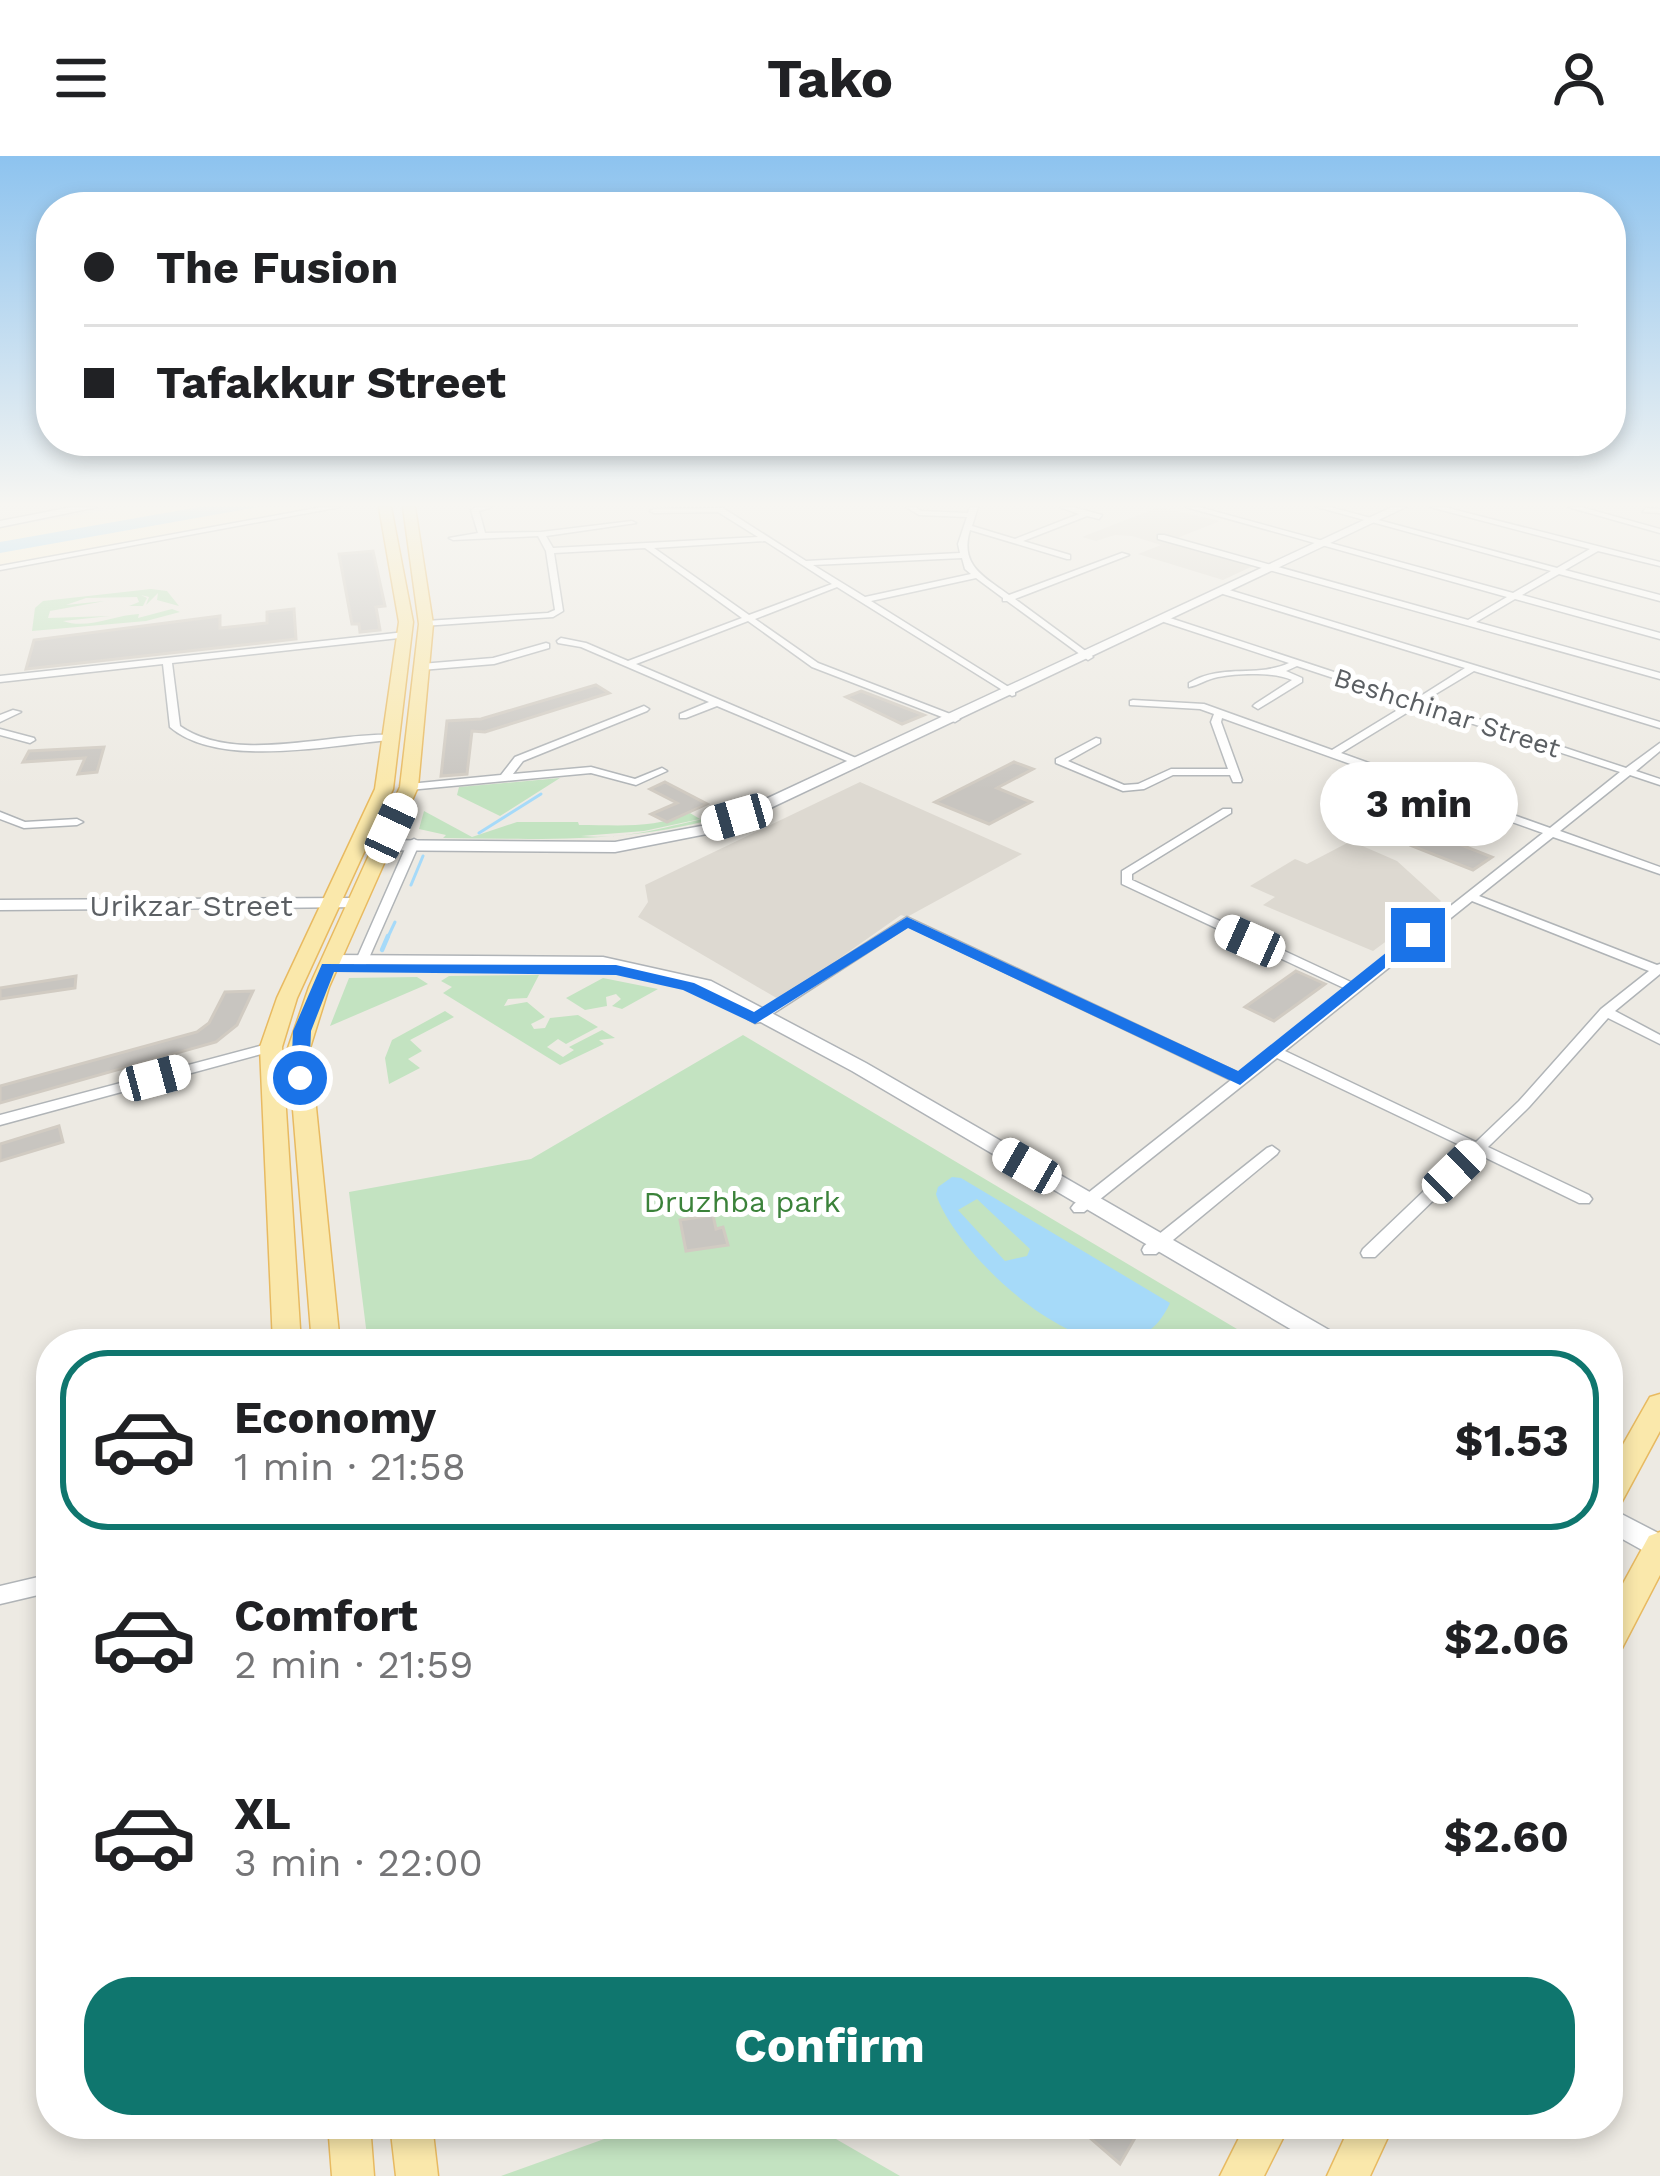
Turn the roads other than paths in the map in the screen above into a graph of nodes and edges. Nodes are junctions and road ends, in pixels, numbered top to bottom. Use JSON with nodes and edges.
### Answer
{"nodes":[{"id":1,"x":404,"y":601,"type":"edge"},
{"id":2,"x":423,"y":601,"type":"edge"},
{"id":3,"x":556,"y":601,"type":"edge"},
{"id":4,"x":721,"y":601,"type":"edge"},
{"id":5,"x":790,"y":601,"type":"edge"},
{"id":6,"x":864,"y":601,"type":"edge"},
{"id":7,"x":1009,"y":601,"type":"edge"},
{"id":8,"x":1206,"y":601,"type":"edge"},
{"id":9,"x":1256,"y":601,"type":"edge"},
{"id":10,"x":1395,"y":601,"type":"edge"},
{"id":11,"x":1507,"y":601,"type":"edge"},
{"id":12,"x":1536,"y":601,"type":"edge"},
{"id":13,"x":744,"y":618,"type":"junction"},
{"id":14,"x":1167,"y":620,"type":"junction"},
{"id":15,"x":1470,"y":622,"type":"junction"},
{"id":16,"x":426,"y":624,"type":"junction"},
{"id":17,"x":405,"y":635,"type":"junction"},
{"id":18,"x":1660,"y":636,"type":"edge"},
{"id":19,"x":561,"y":641,"type":"dead end"},
{"id":20,"x":546,"y":646,"type":"dead end"},
{"id":21,"x":1088,"y":657,"type":"junction"},
{"id":22,"x":167,"y":659,"type":"junction"},
{"id":23,"x":628,"y":664,"type":"junction"},
{"id":24,"x":1294,"y":664,"type":"junction"},
{"id":25,"x":421,"y":668,"type":"junction"},
{"id":26,"x":1472,"y":668,"type":"junction"},
{"id":27,"x":1281,"y":672,"type":"junction"},
{"id":28,"x":1660,"y":676,"type":"edge"},
{"id":29,"x":0,"y":679,"type":"edge"},
{"id":30,"x":1192,"y":685,"type":"dead end"},
{"id":31,"x":1012,"y":693,"type":"junction"},
{"id":32,"x":417,"y":701,"type":"junction"},
{"id":33,"x":395,"y":702,"type":"junction"},
{"id":34,"x":718,"y":702,"type":"junction"},
{"id":35,"x":1413,"y":702,"type":"junction"},
{"id":36,"x":1133,"y":703,"type":"dead end"},
{"id":37,"x":1258,"y":706,"type":"dead end"},
{"id":38,"x":644,"y":709,"type":"dead end"},
{"id":39,"x":16,"y":712,"type":"dead end"},
{"id":40,"x":1219,"y":713,"type":"junction"},
{"id":41,"x":683,"y":716,"type":"dead end"},
{"id":42,"x":955,"y":718,"type":"junction"},
{"id":43,"x":0,"y":719,"type":"edge"},
{"id":44,"x":1660,"y":724,"type":"edge"},
{"id":45,"x":0,"y":732,"type":"edge"},
{"id":46,"x":390,"y":737,"type":"junction"},
{"id":47,"x":30,"y":740,"type":"dead end"},
{"id":48,"x":1096,"y":741,"type":"dead end"},
{"id":49,"x":1660,"y":746,"type":"edge"},
{"id":50,"x":1334,"y":753,"type":"junction"},
{"id":51,"x":859,"y":763,"type":"junction"},
{"id":52,"x":662,"y":771,"type":"dead end"},
{"id":53,"x":1628,"y":772,"type":"junction"},
{"id":54,"x":504,"y":778,"type":"junction"},
{"id":55,"x":1660,"y":782,"type":"edge"},
{"id":56,"x":409,"y":787,"type":"junction"},
{"id":57,"x":1227,"y":811,"type":"dead end"},
{"id":58,"x":0,"y":815,"type":"edge"},
{"id":59,"x":77,"y":822,"type":"dead end"},
{"id":60,"x":1552,"y":833,"type":"junction"},
{"id":61,"x":360,"y":844,"type":"junction"},
{"id":62,"x":384,"y":845,"type":"junction"},
{"id":63,"x":413,"y":845,"type":"junction"},
{"id":64,"x":1660,"y":871,"type":"edge"},
{"id":65,"x":1470,"y":896,"type":"junction"},
{"id":66,"x":0,"y":901,"type":"edge"},
{"id":67,"x":340,"y":903,"type":"junction"},
{"id":68,"x":329,"y":964,"type":"junction"},
{"id":69,"x":360,"y":964,"type":"junction"},
{"id":70,"x":1659,"y":969,"type":"edge"},
{"id":71,"x":1353,"y":988,"type":"junction"},
{"id":72,"x":1606,"y":1012,"type":"junction"},
{"id":73,"x":759,"y":1016,"type":"junction"},
{"id":74,"x":1660,"y":1040,"type":"edge"},
{"id":75,"x":272,"y":1047,"type":"junction"},
{"id":76,"x":1274,"y":1051,"type":"junction"},
{"id":77,"x":1240,"y":1079,"type":"junction"},
{"id":78,"x":0,"y":1120,"type":"edge"},
{"id":79,"x":306,"y":1139,"type":"junction"},
{"id":80,"x":273,"y":1145,"type":"junction"},
{"id":81,"x":1272,"y":1150,"type":"dead end"},
{"id":82,"x":1476,"y":1150,"type":"junction"},
{"id":83,"x":1584,"y":1199,"type":"dead end"},
{"id":84,"x":1084,"y":1205,"type":"junction"},
{"id":85,"x":1155,"y":1246,"type":"junction"},
{"id":86,"x":1369,"y":1253,"type":"dead end"},
{"id":87,"x":321,"y":1296,"type":"junction"},
{"id":88,"x":284,"y":1304,"type":"junction"},
{"id":89,"x":286,"y":1329,"type":"edge"},
{"id":90,"x":324,"y":1329,"type":"edge"},
{"id":91,"x":1286,"y":1329,"type":"edge"},
{"id":92,"x":1307,"y":1329,"type":"edge"},
{"id":93,"x":1660,"y":1405,"type":"edge"},
{"id":94,"x":1623,"y":1473,"type":"edge"},
{"id":95,"x":1623,"y":1509,"type":"edge"},
{"id":96,"x":1623,"y":1526,"type":"edge"},
{"id":97,"x":1660,"y":1531,"type":"edge"},
{"id":98,"x":1660,"y":1547,"type":"edge"},
{"id":99,"x":36,"y":1587,"type":"edge"},
{"id":100,"x":0,"y":1595,"type":"edge"},
{"id":101,"x":1623,"y":1615,"type":"edge"},
{"id":102,"x":350,"y":2139,"type":"edge"},
{"id":103,"x":413,"y":2139,"type":"edge"},
{"id":104,"x":1261,"y":2139,"type":"edge"},
{"id":105,"x":1366,"y":2139,"type":"edge"},
{"id":106,"x":353,"y":2176,"type":"edge"},
{"id":107,"x":417,"y":2176,"type":"edge"},
{"id":108,"x":1241,"y":2176,"type":"edge"},
{"id":109,"x":1348,"y":2176,"type":"edge"}],
"edges":[{"from":1,"to":17,"type":"main road"},
{"from":2,"to":16,"type":"main road"},
{"from":3,"to":16,"type":"street"},
{"from":4,"to":13,"type":"street"},
{"from":5,"to":13,"type":"street"},
{"from":6,"to":31,"type":"street"},
{"from":7,"to":21,"type":"street"},
{"from":8,"to":14,"type":"main road"},
{"from":9,"to":26,"type":"street"},
{"from":10,"to":15,"type":"street"},
{"from":11,"to":15,"type":"street"},
{"from":12,"to":18,"type":"street"},
{"from":13,"to":23,"type":"street"},
{"from":13,"to":42,"type":"street"},
{"from":14,"to":21,"type":"main road"},
{"from":14,"to":24,"type":"street","name":"Beshchinar Street"},
{"from":15,"to":28,"type":"street"},
{"from":16,"to":25,"type":"main road"},
{"from":17,"to":22,"type":"street"},
{"from":17,"to":33,"type":"main road"},
{"from":19,"to":23,"type":"street"},
{"from":20,"to":25,"type":"street"},
{"from":21,"to":31,"type":"main road"},
{"from":22,"to":29,"type":"street"},
{"from":22,"to":46,"type":"street"},
{"from":23,"to":34,"type":"street"},
{"from":24,"to":27,"type":"street"},
{"from":24,"to":35,"type":"street","name":"Beshchinar Street"},
{"from":25,"to":32,"type":"main road"},
{"from":26,"to":35,"type":"street"},
{"from":26,"to":44,"type":"street"},
{"from":27,"to":30,"type":"street"},
{"from":27,"to":37,"type":"street"},
{"from":31,"to":42,"type":"main road"},
{"from":32,"to":33,"type":"main road"},
{"from":32,"to":56,"type":"main road"},
{"from":33,"to":46,"type":"main road"},
{"from":34,"to":41,"type":"street"},
{"from":34,"to":51,"type":"street"},
{"from":35,"to":50,"type":"street"},
{"from":35,"to":53,"type":"street","name":"Beshchinar Street"},
{"from":36,"to":40,"type":"street"},
{"from":38,"to":54,"type":"street"},
{"from":39,"to":43,"type":"street"},
{"from":40,"to":48,"type":"street"},
{"from":40,"to":50,"type":"street"},
{"from":42,"to":51,"type":"main road"},
{"from":45,"to":47,"type":"street"},
{"from":46,"to":61,"type":"main road"},
{"from":49,"to":53,"type":"street"},
{"from":50,"to":60,"type":"street"},
{"from":51,"to":63,"type":"main road"},
{"from":52,"to":54,"type":"street"},
{"from":53,"to":55,"type":"street","name":"Beshchinar Street"},
{"from":53,"to":60,"type":"street"},
{"from":54,"to":56,"type":"street"},
{"from":56,"to":62,"type":"main road"},
{"from":57,"to":71,"type":"street"},
{"from":58,"to":59,"type":"street"},
{"from":60,"to":64,"type":"street"},
{"from":60,"to":65,"type":"street"},
{"from":61,"to":62,"type":"main road"},
{"from":61,"to":67,"type":"main road"},
{"from":62,"to":63,"type":"main road"},
{"from":62,"to":67,"type":"main road"},
{"from":63,"to":69,"type":"street"},
{"from":65,"to":70,"type":"street"},
{"from":65,"to":71,"type":"street"},
{"from":66,"to":67,"type":"main road","name":"Urikzar Street"},
{"from":67,"to":68,"type":"main road"},
{"from":67,"to":75,"type":"main road"},
{"from":68,"to":69,"type":"main road"},
{"from":68,"to":79,"type":"main road"},
{"from":69,"to":73,"type":"main road"},
{"from":70,"to":72,"type":"street"},
{"from":71,"to":76,"type":"street"},
{"from":72,"to":74,"type":"street"},
{"from":72,"to":82,"type":"street"},
{"from":73,"to":77,"type":"street"},
{"from":73,"to":84,"type":"main road"},
{"from":75,"to":78,"type":"street"},
{"from":75,"to":80,"type":"main road"},
{"from":76,"to":77,"type":"street"},
{"from":76,"to":82,"type":"street"},
{"from":77,"to":84,"type":"street"},
{"from":79,"to":80,"type":"main road"},
{"from":79,"to":87,"type":"main road"},
{"from":80,"to":88,"type":"main road"},
{"from":81,"to":85,"type":"street"},
{"from":82,"to":83,"type":"street"},
{"from":82,"to":86,"type":"street"},
{"from":84,"to":85,"type":"main road"},
{"from":85,"to":91,"type":"main road"},
{"from":85,"to":92,"type":"main road"},
{"from":87,"to":88,"type":"main road"},
{"from":87,"to":90,"type":"main road"},
{"from":88,"to":89,"type":"main road"},
{"from":93,"to":94,"type":"main road"},
{"from":95,"to":97,"type":"main road"},
{"from":96,"to":98,"type":"main road"},
{"from":98,"to":101,"type":"main road"},
{"from":99,"to":100,"type":"street"},
{"from":102,"to":106,"type":"main road"},
{"from":103,"to":107,"type":"main road"},
{"from":104,"to":108,"type":"main road"},
{"from":105,"to":109,"type":"main road"}]}
